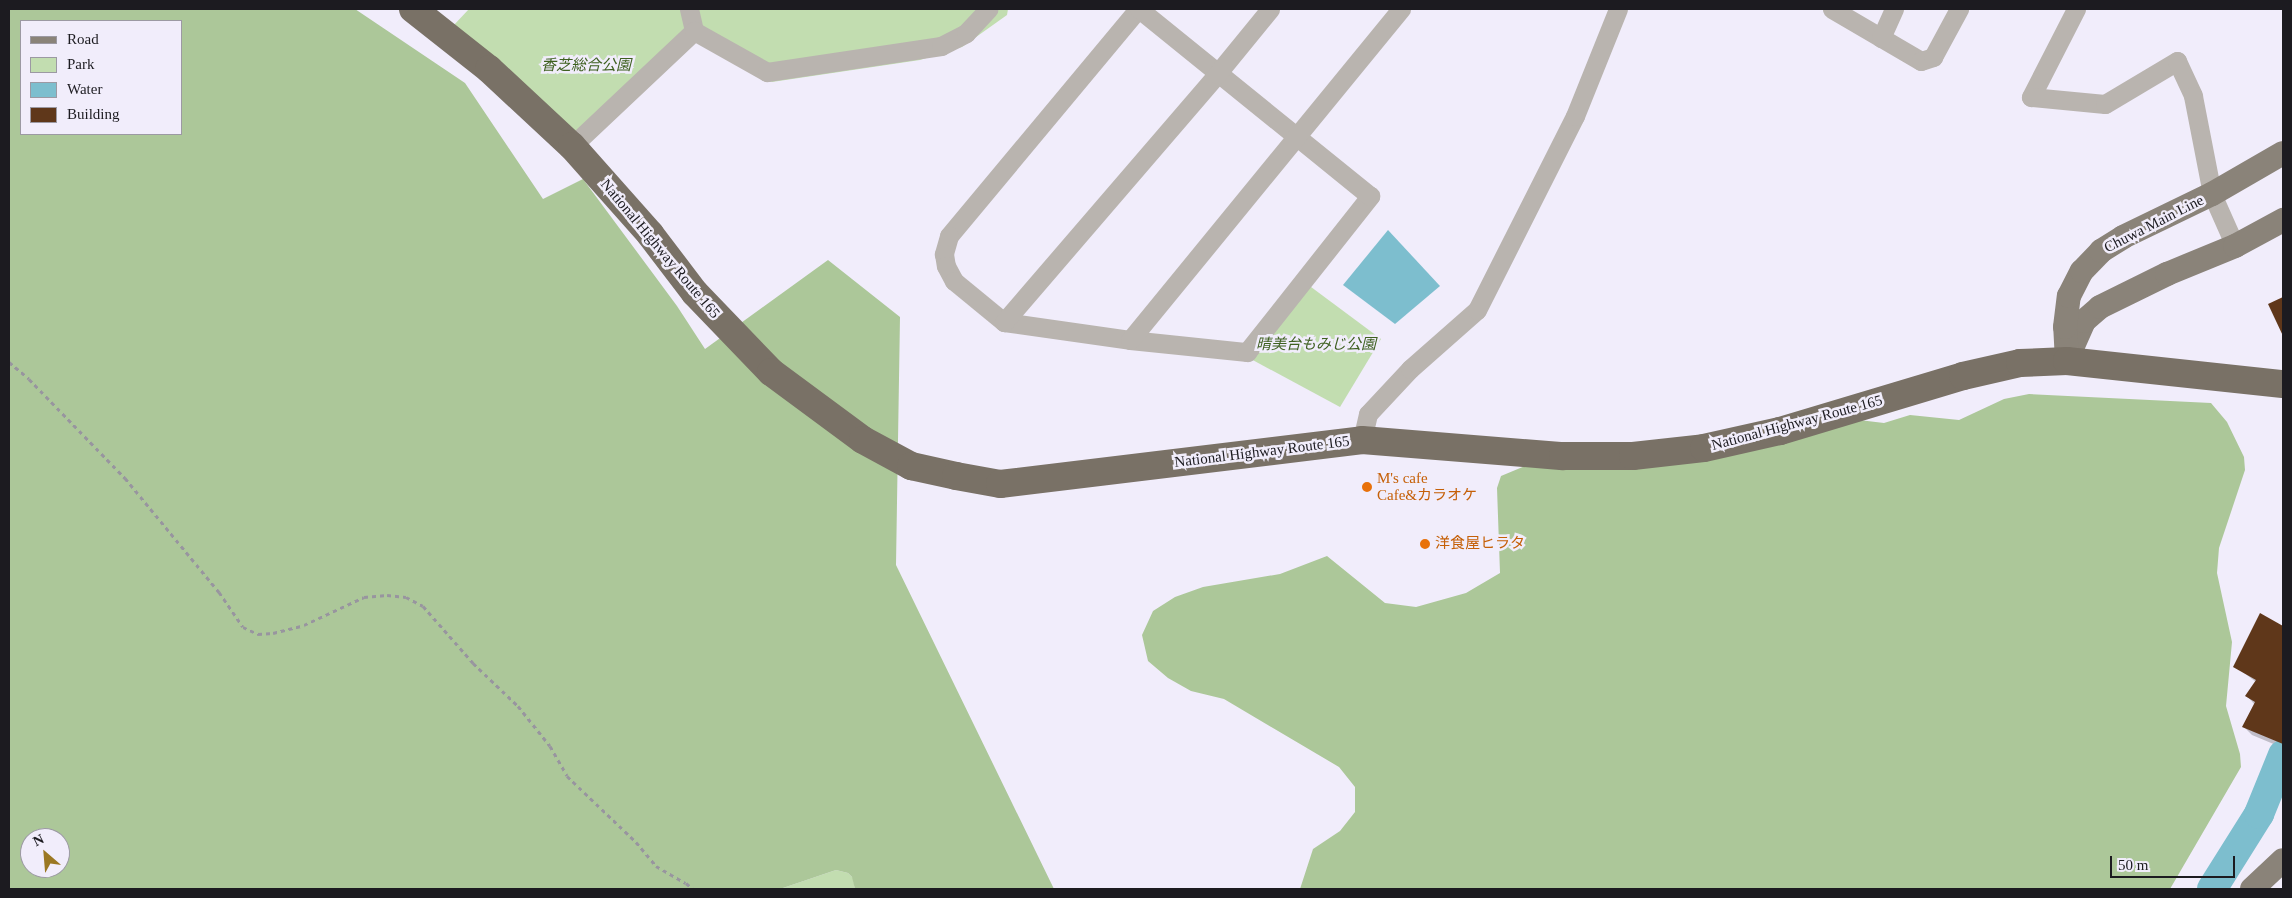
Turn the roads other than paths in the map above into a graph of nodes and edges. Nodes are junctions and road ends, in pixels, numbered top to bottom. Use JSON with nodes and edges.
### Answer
{"nodes":[{"id":1,"x":413,"y":9,"type":"edge"},
{"id":2,"x":689,"y":9,"type":"edge"},
{"id":3,"x":988,"y":9,"type":"edge"},
{"id":4,"x":1138,"y":9,"type":"edge"},
{"id":5,"x":1270,"y":9,"type":"edge"},
{"id":6,"x":1401,"y":9,"type":"edge"},
{"id":7,"x":1832,"y":9,"type":"edge"},
{"id":8,"x":1894,"y":9,"type":"edge"},
{"id":9,"x":1959,"y":9,"type":"edge"},
{"id":10,"x":2076,"y":9,"type":"edge"},
{"id":11,"x":1614,"y":10,"type":"edge"},
{"id":12,"x":694,"y":31,"type":"junction"},
{"id":13,"x":1882,"y":38,"type":"junction"},
{"id":14,"x":1217,"y":74,"type":"junction"},
{"id":15,"x":1296,"y":136,"type":"junction"},
{"id":16,"x":572,"y":146,"type":"junction"},
{"id":17,"x":2283,"y":153,"type":"edge"},
{"id":18,"x":2212,"y":194,"type":"junction"},
{"id":19,"x":2283,"y":220,"type":"edge"},
{"id":20,"x":2235,"y":246,"type":"junction"},
{"id":21,"x":1004,"y":322,"type":"junction"},
{"id":22,"x":1130,"y":340,"type":"junction"},
{"id":23,"x":2067,"y":360,"type":"junction"},
{"id":24,"x":2281,"y":378,"type":"edge"},
{"id":25,"x":1362,"y":440,"type":"junction"},
{"id":26,"x":2283,"y":860,"type":"edge"},
{"id":27,"x":2252,"y":889,"type":"edge"}],
"edges":[{"from":1,"to":16,"type":"highway","name":"National Highway Route 165"},
{"from":2,"to":12,"type":"street"},
{"from":3,"to":12,"type":"street"},
{"from":4,"to":14,"type":"street"},
{"from":4,"to":21,"type":"street"},
{"from":5,"to":14,"type":"street"},
{"from":6,"to":15,"type":"street"},
{"from":7,"to":13,"type":"street"},
{"from":8,"to":13,"type":"street"},
{"from":9,"to":13,"type":"street"},
{"from":10,"to":18,"type":"street"},
{"from":11,"to":25,"type":"street"},
{"from":12,"to":16,"type":"street"},
{"from":14,"to":15,"type":"street"},
{"from":14,"to":21,"type":"street"},
{"from":15,"to":22,"type":"street"},
{"from":15,"to":22,"type":"street"},
{"from":16,"to":25,"type":"highway","name":"National Highway Route 165"},
{"from":17,"to":18,"type":"main road","name":"Chuwa Main Line"},
{"from":18,"to":20,"type":"street"},
{"from":18,"to":23,"type":"main road","name":"Chuwa Main Line"},
{"from":19,"to":20,"type":"main road"},
{"from":20,"to":23,"type":"main road"},
{"from":21,"to":22,"type":"street"},
{"from":23,"to":24,"type":"highway","name":"National Highway Route 165"},
{"from":23,"to":25,"type":"highway","name":"National Highway Route 165"},
{"from":26,"to":27,"type":"main road"}]}
